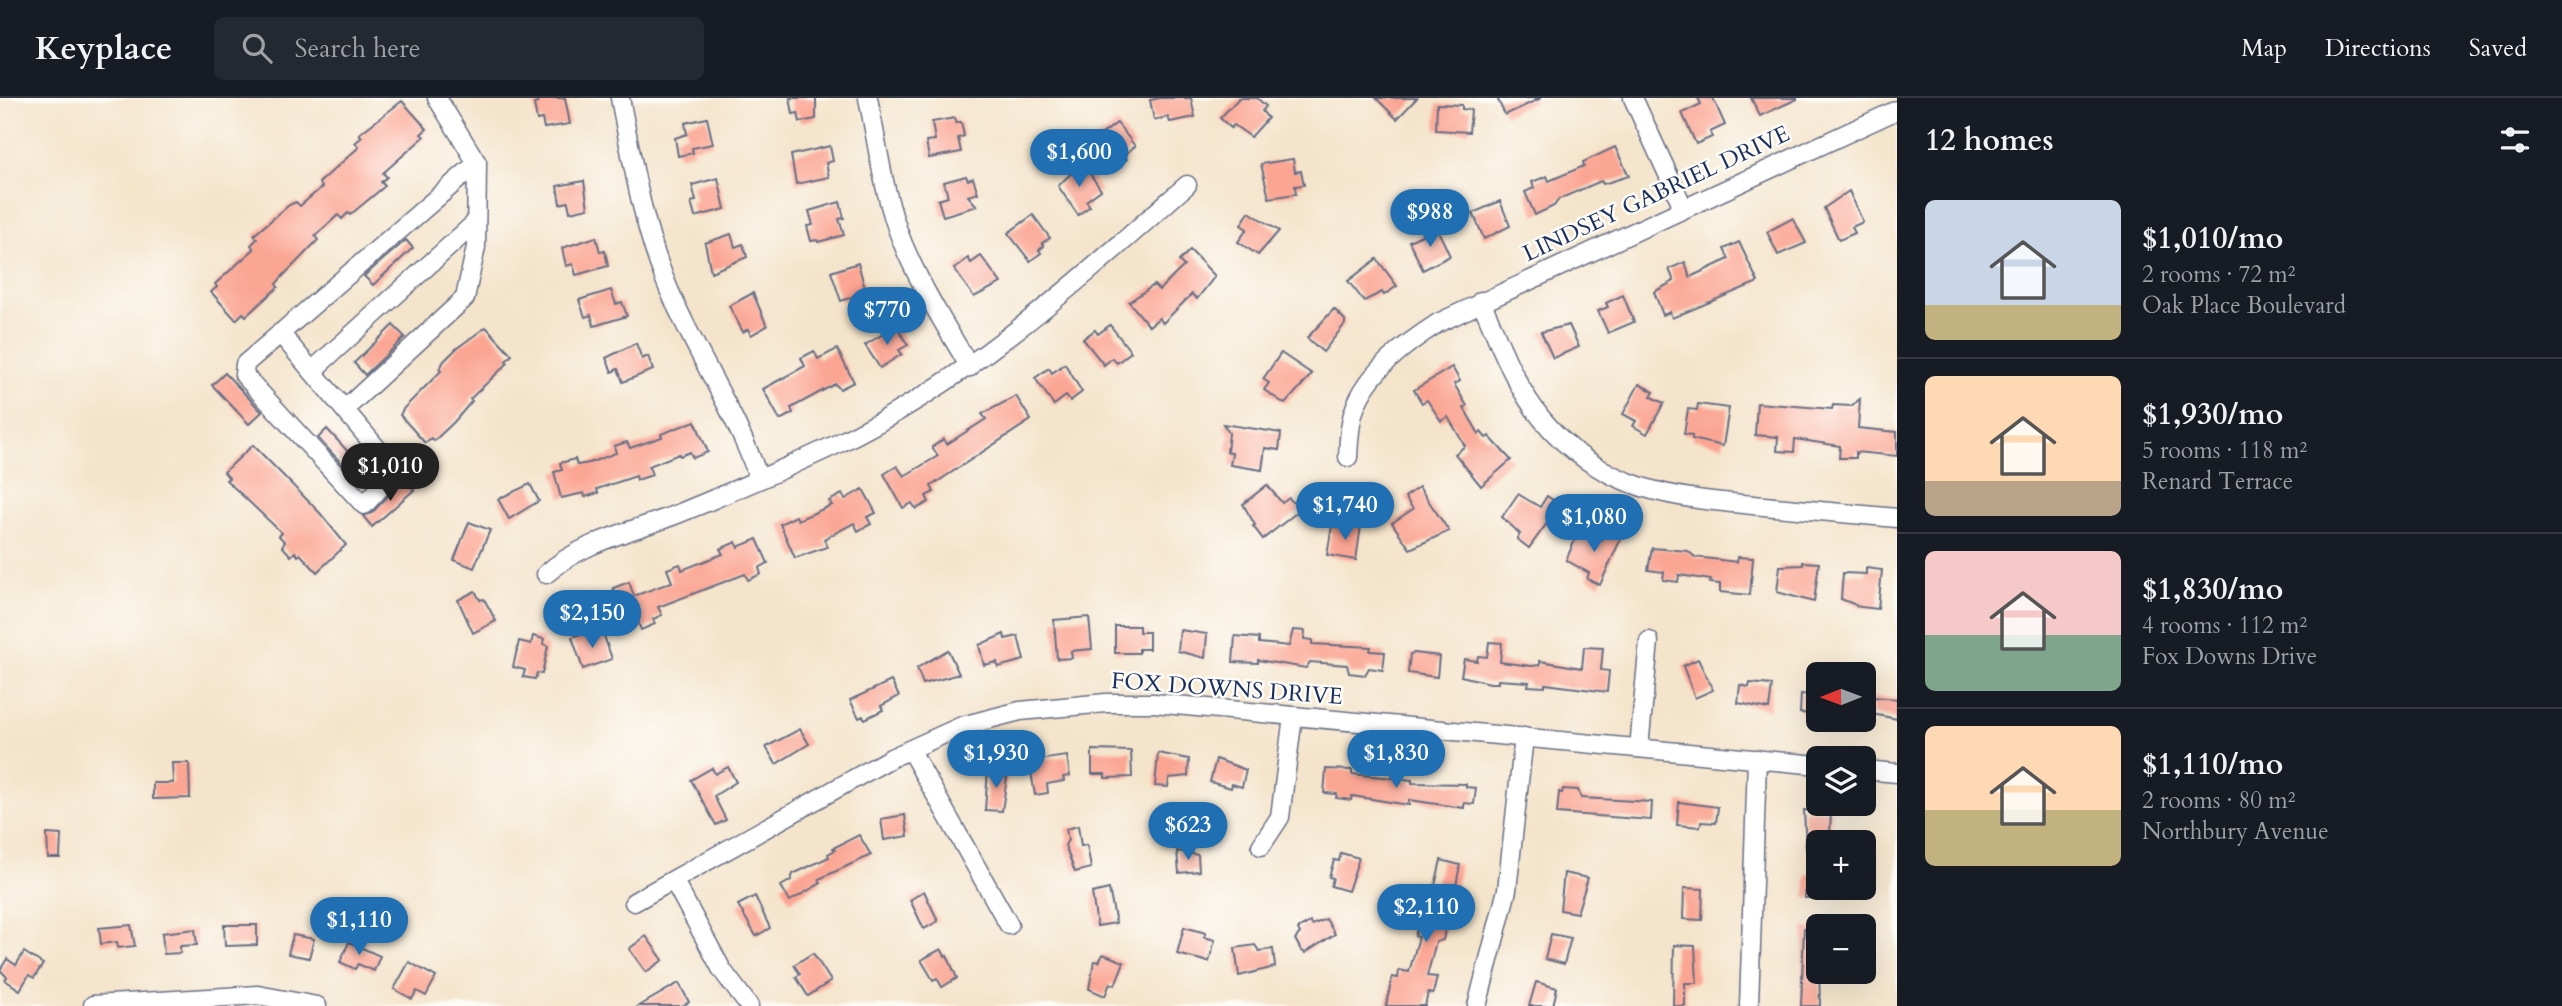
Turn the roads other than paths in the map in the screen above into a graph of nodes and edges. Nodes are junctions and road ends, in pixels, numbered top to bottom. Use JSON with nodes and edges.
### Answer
{"nodes":[{"id":1,"x":437,"y":98,"type":"edge"},
{"id":2,"x":620,"y":98,"type":"edge"},
{"id":3,"x":868,"y":98,"type":"edge"},
{"id":4,"x":1633,"y":98,"type":"edge"},
{"id":5,"x":1897,"y":110,"type":"edge"},
{"id":6,"x":477,"y":163,"type":"junction"},
{"id":7,"x":1186,"y":185,"type":"dead end"},
{"id":8,"x":1683,"y":207,"type":"junction"},
{"id":9,"x":476,"y":222,"type":"junction"},
{"id":10,"x":1481,"y":301,"type":"junction"},
{"id":11,"x":280,"y":334,"type":"junction"},
{"id":12,"x":970,"y":367,"type":"junction"},
{"id":13,"x":312,"y":371,"type":"junction"},
{"id":14,"x":345,"y":409,"type":"junction"},
{"id":15,"x":1348,"y":457,"type":"dead end"},
{"id":16,"x":760,"y":479,"type":"junction"},
{"id":17,"x":1897,"y":519,"type":"edge"},
{"id":18,"x":546,"y":574,"type":"dead end"},
{"id":19,"x":1649,"y":642,"type":"dead end"},
{"id":20,"x":1293,"y":716,"type":"junction"},
{"id":21,"x":1524,"y":737,"type":"junction"},
{"id":22,"x":1639,"y":748,"type":"junction"},
{"id":23,"x":911,"y":751,"type":"junction"},
{"id":24,"x":1757,"y":760,"type":"junction"},
{"id":25,"x":1806,"y":764,"type":"edge"},
{"id":26,"x":1876,"y":771,"type":"edge"},
{"id":27,"x":1897,"y":773,"type":"edge"},
{"id":28,"x":1261,"y":846,"type":"dead end"},
{"id":29,"x":674,"y":881,"type":"junction"},
{"id":30,"x":635,"y":902,"type":"dead end"},
{"id":31,"x":1009,"y":925,"type":"dead end"},
{"id":32,"x":93,"y":1005,"type":"edge"},
{"id":33,"x":317,"y":1006,"type":"edge"},
{"id":34,"x":749,"y":1006,"type":"edge"},
{"id":35,"x":1477,"y":1006,"type":"edge"},
{"id":36,"x":1749,"y":1006,"type":"edge"}],
"edges":[{"from":1,"to":6,"type":"street"},
{"from":2,"to":16,"type":"street"},
{"from":3,"to":12,"type":"street"},
{"from":4,"to":8,"type":"street"},
{"from":5,"to":8,"type":"street","name":"LINDSEY GABRIEL DRIVE"},
{"from":6,"to":9,"type":"street"},
{"from":6,"to":11,"type":"street"},
{"from":7,"to":12,"type":"street"},
{"from":8,"to":10,"type":"street","name":"LINDSEY GABRIEL DRIVE"},
{"from":9,"to":13,"type":"street"},
{"from":9,"to":14,"type":"street"},
{"from":10,"to":15,"type":"street","name":"LINDSEY GABRIEL DRIVE"},
{"from":10,"to":17,"type":"street"},
{"from":11,"to":13,"type":"street"},
{"from":11,"to":14,"type":"street"},
{"from":12,"to":16,"type":"street"},
{"from":13,"to":14,"type":"street"},
{"from":16,"to":18,"type":"street"},
{"from":19,"to":22,"type":"street"},
{"from":20,"to":21,"type":"street","name":"FOX DOWNS DRIVE"},
{"from":20,"to":23,"type":"street","name":"FOX DOWNS DRIVE"},
{"from":20,"to":28,"type":"street"},
{"from":21,"to":22,"type":"street","name":"FOX DOWNS DRIVE"},
{"from":21,"to":35,"type":"street"},
{"from":22,"to":24,"type":"street","name":"FOX DOWNS DRIVE"},
{"from":23,"to":29,"type":"street","name":"FOX DOWNS DRIVE"},
{"from":23,"to":31,"type":"street"},
{"from":24,"to":25,"type":"street","name":"FOX DOWNS DRIVE"},
{"from":24,"to":36,"type":"street"},
{"from":26,"to":27,"type":"street"},
{"from":29,"to":30,"type":"street","name":"FOX DOWNS DRIVE"},
{"from":29,"to":34,"type":"street"},
{"from":32,"to":33,"type":"street"}]}
